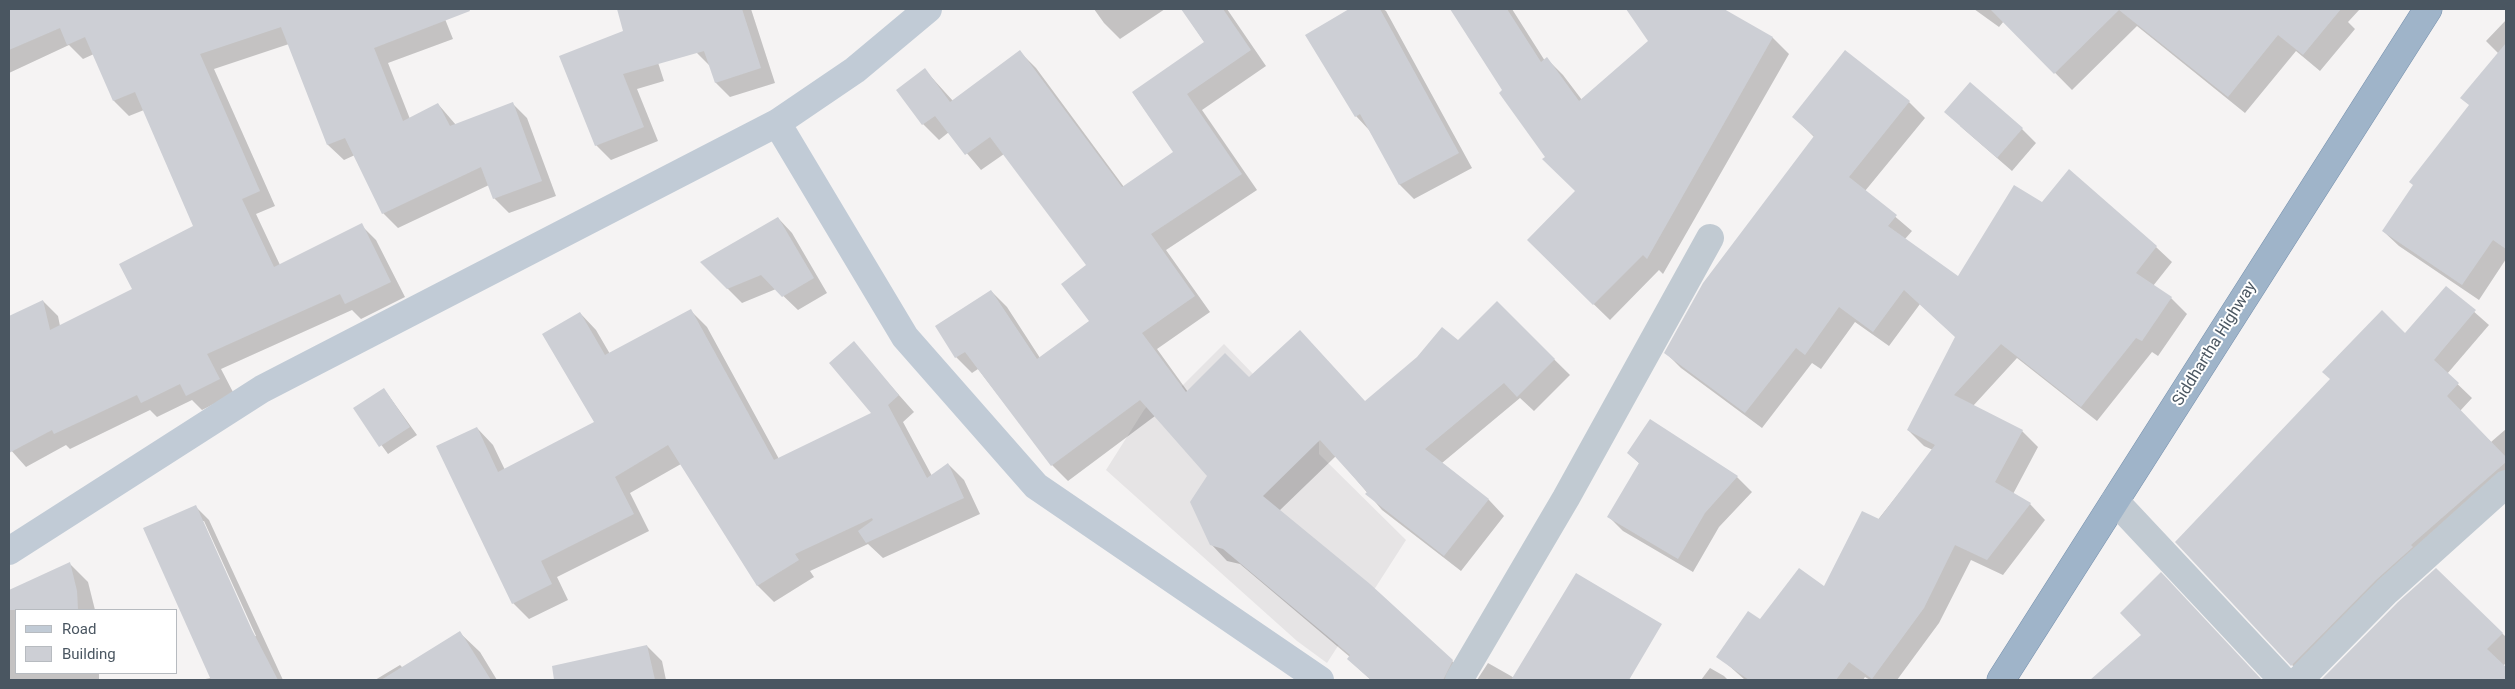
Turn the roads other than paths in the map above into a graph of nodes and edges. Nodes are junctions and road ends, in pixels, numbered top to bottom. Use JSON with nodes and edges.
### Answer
{"nodes":[{"id":1,"x":928,"y":9,"type":"edge"},
{"id":2,"x":2428,"y":9,"type":"edge"},
{"id":3,"x":777,"y":123,"type":"junction"},
{"id":4,"x":1710,"y":238,"type":"dead end"},
{"id":5,"x":2506,"y":484,"type":"edge"},
{"id":6,"x":2115,"y":501,"type":"junction"},
{"id":7,"x":9,"y":551,"type":"edge"},
{"id":8,"x":1320,"y":680,"type":"edge"},
{"id":9,"x":1459,"y":680,"type":"edge"},
{"id":10,"x":2001,"y":680,"type":"edge"},
{"id":11,"x":2284,"y":680,"type":"edge"},
{"id":12,"x":2299,"y":680,"type":"edge"}],
"edges":[{"from":1,"to":3,"type":"main road"},
{"from":2,"to":6,"type":"highway","name":"Siddhartha Highway"},
{"from":3,"to":7,"type":"main road"},
{"from":3,"to":8,"type":"main road"},
{"from":4,"to":9,"type":"street"},
{"from":5,"to":12,"type":"street"},
{"from":6,"to":10,"type":"highway","name":"Siddhartha Highway"},
{"from":6,"to":11,"type":"street"}]}
